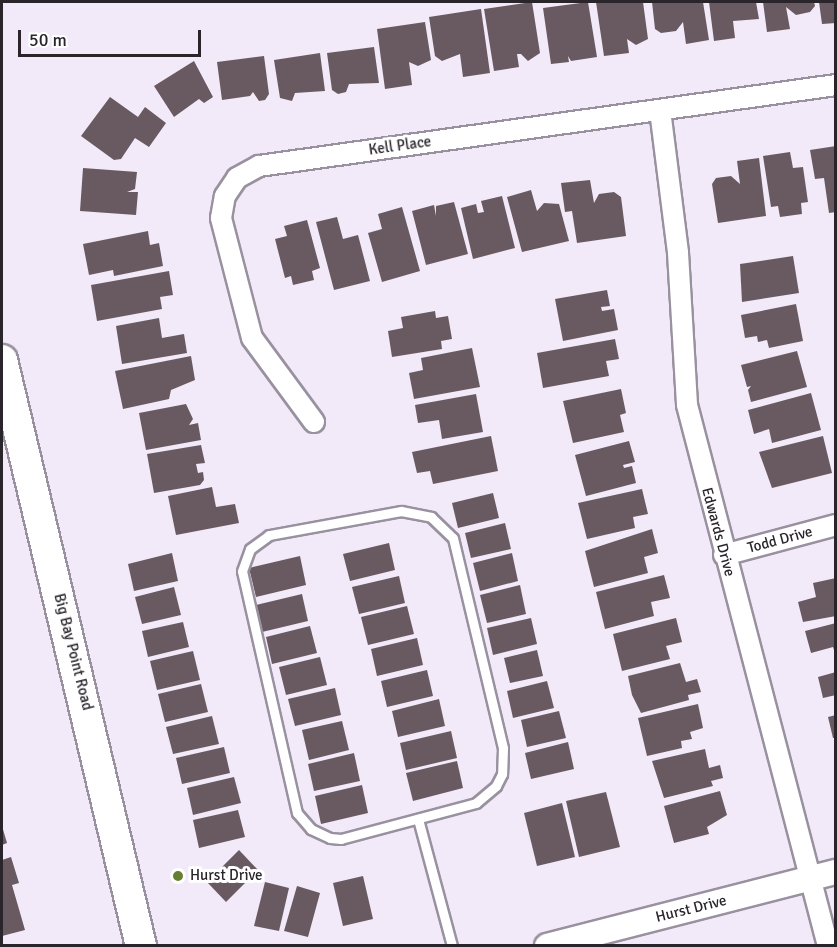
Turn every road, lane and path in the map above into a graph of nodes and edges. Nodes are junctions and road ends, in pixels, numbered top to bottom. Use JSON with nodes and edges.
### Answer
{"nodes":[{"id":1,"x":836,"y":85,"type":"edge"},
{"id":2,"x":660,"y":110,"type":"junction"},
{"id":3,"x":2,"y":360,"type":"edge"},
{"id":4,"x":314,"y":422,"type":"dead end"},
{"id":5,"x":836,"y":525,"type":"edge"},
{"id":6,"x":724,"y":555,"type":"junction"},
{"id":7,"x":418,"y":819,"type":"junction"},
{"id":8,"x":836,"y":872,"type":"edge"},
{"id":9,"x":809,"y":879,"type":"junction"},
{"id":10,"x":141,"y":945,"type":"edge"},
{"id":11,"x":452,"y":945,"type":"edge"},
{"id":12,"x":547,"y":945,"type":"edge"},
{"id":13,"x":828,"y":945,"type":"edge"}],
"edges":[{"from":1,"to":2,"type":"street","name":"Kell Place"},
{"from":2,"to":4,"type":"street","name":"Kell Place"},
{"from":2,"to":6,"type":"street","name":"Edwards Drive"},
{"from":3,"to":10,"type":"main road","name":"Big Bay Point Road"},
{"from":5,"to":6,"type":"street","name":"Todd Drive"},
{"from":6,"to":9,"type":"street","name":"Edwards Drive"},
{"from":7,"to":7,"type":"lane"},
{"from":7,"to":11,"type":"lane"},
{"from":8,"to":9,"type":"street","name":"Hurst Drive"},
{"from":9,"to":12,"type":"street","name":"Hurst Drive"},
{"from":9,"to":13,"type":"street","name":"Edwards Drive"}]}
